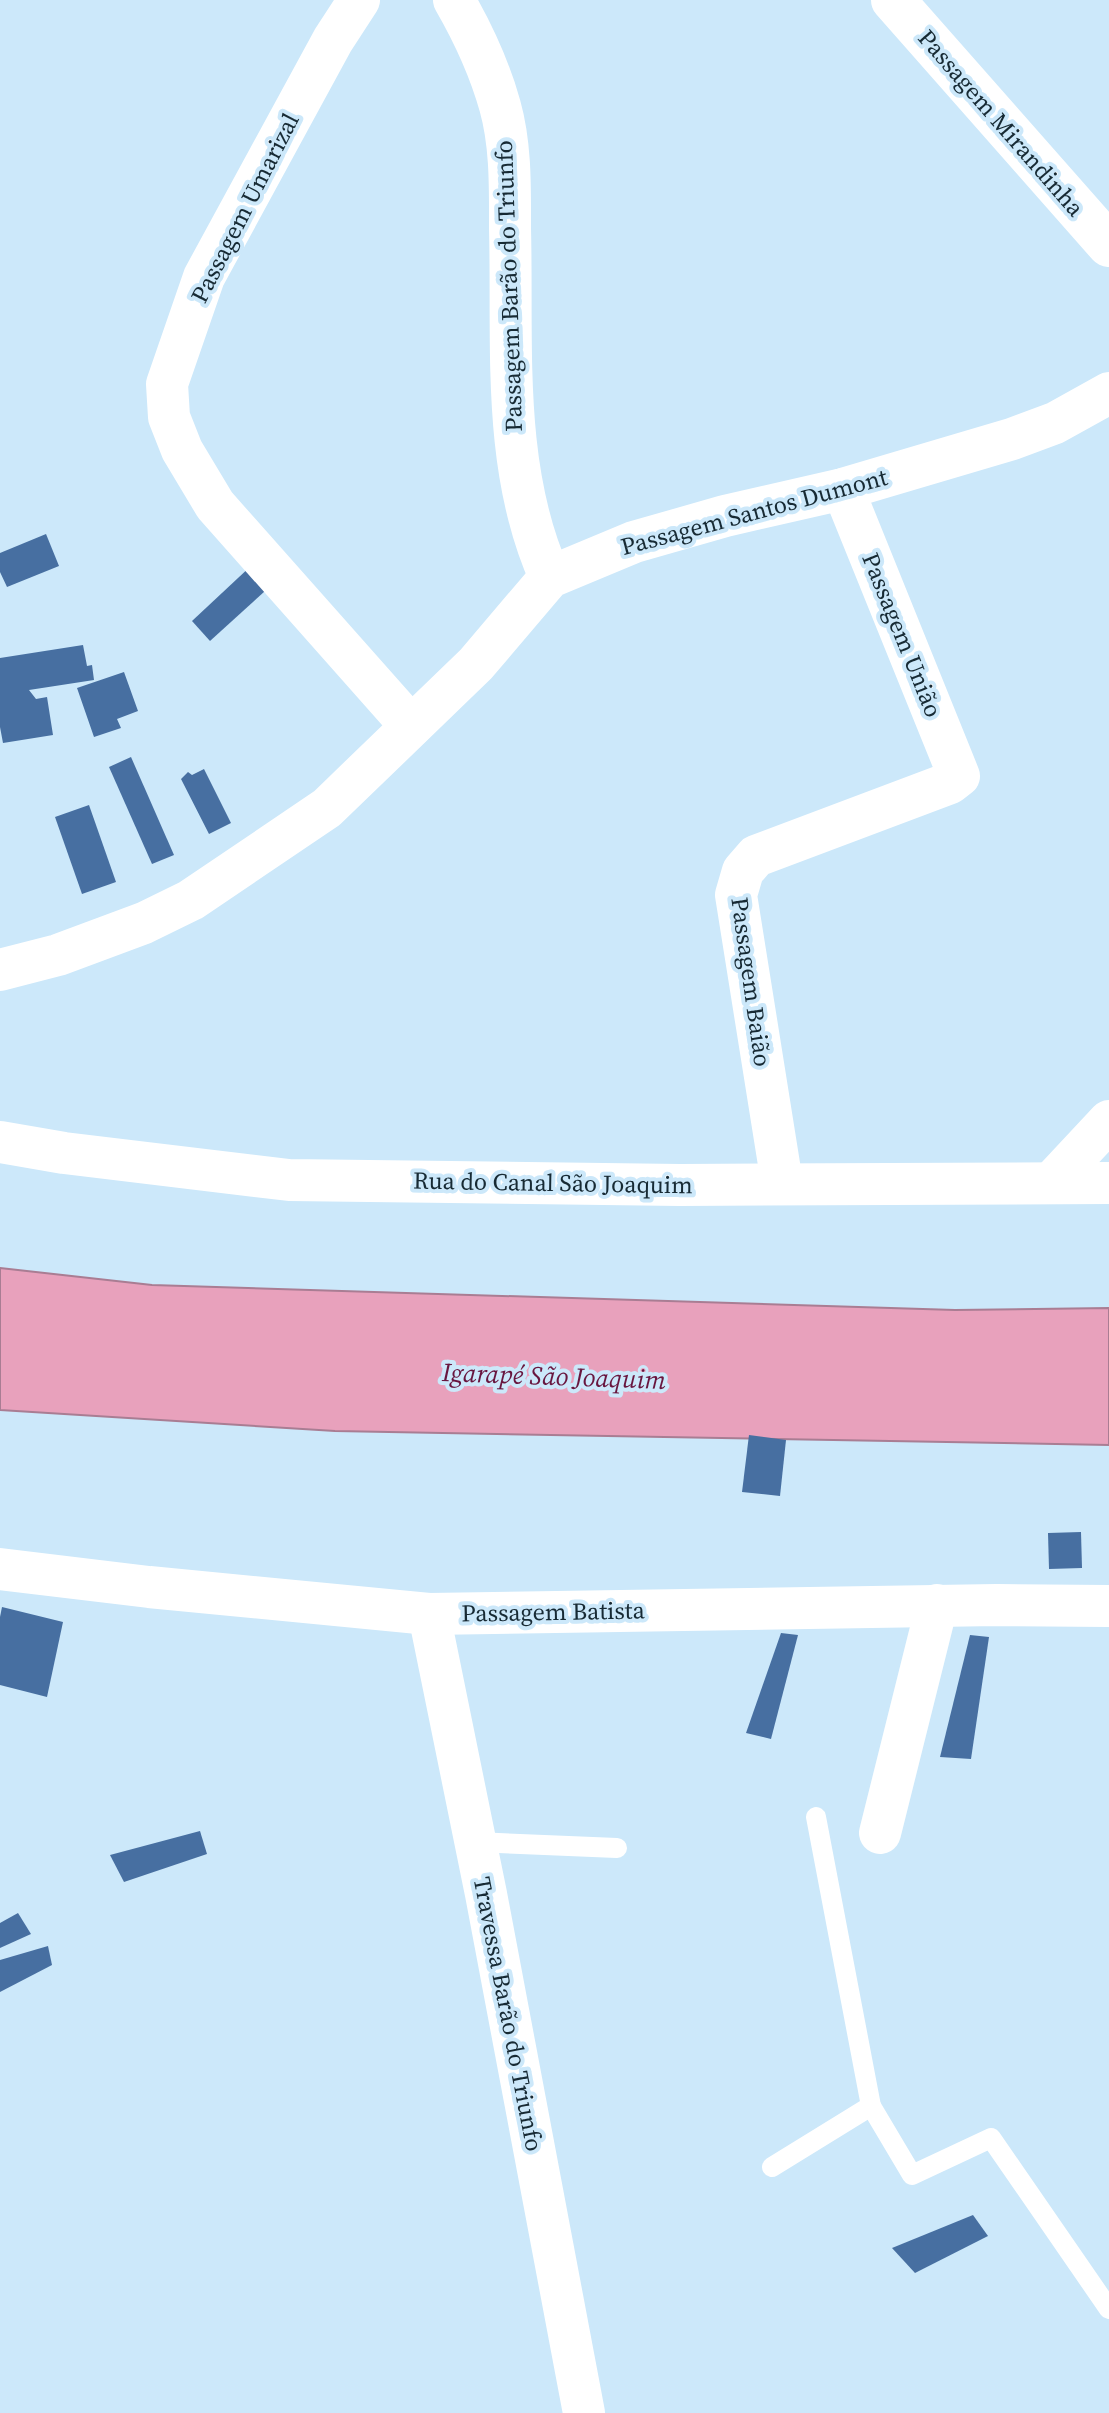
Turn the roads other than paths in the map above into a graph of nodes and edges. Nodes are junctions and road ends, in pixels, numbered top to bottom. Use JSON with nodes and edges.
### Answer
{"nodes":[{"id":1,"x":359,"y":0,"type":"edge"},
{"id":2,"x":454,"y":0,"type":"edge"},
{"id":3,"x":893,"y":0,"type":"edge"},
{"id":4,"x":1109,"y":245,"type":"edge"},
{"id":5,"x":1109,"y":393,"type":"edge"},
{"id":6,"x":843,"y":489,"type":"junction"},
{"id":7,"x":550,"y":577,"type":"junction"},
{"id":8,"x":411,"y":726,"type":"junction"},
{"id":9,"x":956,"y":781,"type":"joint"},
{"id":10,"x":0,"y":970,"type":"edge"},
{"id":11,"x":1109,"y":1121,"type":"edge"},
{"id":12,"x":0,"y":1142,"type":"edge"},
{"id":13,"x":1052,"y":1182,"type":"junction"},
{"id":14,"x":782,"y":1183,"type":"junction"},
{"id":15,"x":1109,"y":1183,"type":"edge"},
{"id":16,"x":0,"y":1569,"type":"edge"},
{"id":17,"x":937,"y":1605,"type":"junction"},
{"id":18,"x":1109,"y":1606,"type":"edge"},
{"id":19,"x":429,"y":1614,"type":"junction"},
{"id":20,"x":816,"y":1817,"type":"dead end"},
{"id":21,"x":880,"y":1833,"type":"dead end"},
{"id":22,"x":475,"y":1842,"type":"junction"},
{"id":23,"x":617,"y":1848,"type":"dead end"},
{"id":24,"x":871,"y":2106,"type":"junction"},
{"id":25,"x":772,"y":2167,"type":"dead end"},
{"id":26,"x":1109,"y":2309,"type":"edge"},
{"id":27,"x":584,"y":2413,"type":"edge"}],
"edges":[{"from":1,"to":8,"type":"street","name":"Passagem Umarizal"},
{"from":2,"to":7,"type":"street","name":"Passagem Barão do Triunfo"},
{"from":3,"to":4,"type":"street","name":"Passagem Mirandinha"},
{"from":5,"to":6,"type":"street","name":"Passagem Santos Dumont"},
{"from":6,"to":7,"type":"street","name":"Passagem Santos Dumont"},
{"from":6,"to":9,"type":"street","name":"Passagem União"},
{"from":7,"to":8,"type":"street","name":"Passagem Santos Dumont"},
{"from":8,"to":10,"type":"street","name":"Passagem Santos Dumont"},
{"from":9,"to":14,"type":"street","name":"Passagem Baião"},
{"from":11,"to":13,"type":"street"},
{"from":12,"to":14,"type":"street","name":"Rua do Canal São Joaquim"},
{"from":13,"to":14,"type":"street","name":"Rua do Canal São Joaquim"},
{"from":13,"to":15,"type":"street","name":"Rua do Canal São Joaquim"},
{"from":16,"to":19,"type":"street","name":"Passagem Batista"},
{"from":17,"to":18,"type":"street","name":"Passagem Batista"},
{"from":17,"to":19,"type":"street","name":"Passagem Batista"},
{"from":17,"to":21,"type":"street"},
{"from":19,"to":22,"type":"street","name":"Travessa Barão do Triunfo"},
{"from":20,"to":24,"type":"lane"},
{"from":22,"to":23,"type":"lane"},
{"from":22,"to":27,"type":"street","name":"Travessa Barão do Triunfo"},
{"from":24,"to":25,"type":"lane"},
{"from":24,"to":26,"type":"lane"}]}
